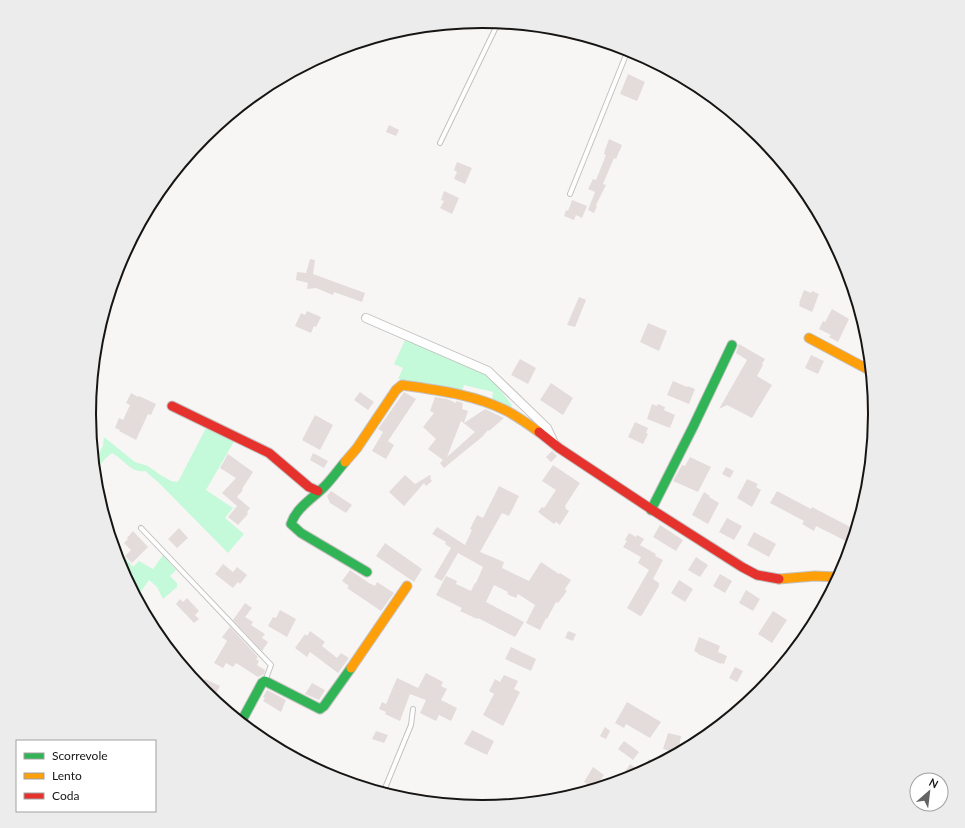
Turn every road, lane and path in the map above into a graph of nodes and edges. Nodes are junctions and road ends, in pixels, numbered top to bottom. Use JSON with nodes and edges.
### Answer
{"nodes":[{"id":1,"x":495,"y":29,"type":"edge"},
{"id":2,"x":626,"y":55,"type":"edge"},
{"id":3,"x":440,"y":143,"type":"dead end"},
{"id":4,"x":570,"y":194,"type":"dead end"},
{"id":5,"x":366,"y":318,"type":"dead end"},
{"id":6,"x":809,"y":338,"type":"dead end"},
{"id":7,"x":732,"y":345,"type":"dead end"},
{"id":8,"x":865,"y":368,"type":"edge"},
{"id":9,"x":172,"y":406,"type":"dead end"},
{"id":10,"x":556,"y":445,"type":"junction"},
{"id":11,"x":318,"y":491,"type":"junction"},
{"id":12,"x":651,"y":510,"type":"junction"},
{"id":13,"x":141,"y":528,"type":"dead end"},
{"id":14,"x":367,"y":572,"type":"dead end"},
{"id":15,"x":833,"y":577,"type":"edge"},
{"id":16,"x":407,"y":586,"type":"dead end"},
{"id":17,"x":265,"y":680,"type":"junction"},
{"id":18,"x":413,"y":709,"type":"dead end"},
{"id":19,"x":244,"y":717,"type":"edge"},
{"id":20,"x":385,"y":788,"type":"edge"}],
"edges":[{"from":1,"to":3,"type":"lane"},
{"from":2,"to":4,"type":"lane"},
{"from":5,"to":10,"type":"street"},
{"from":6,"to":8,"type":"street"},
{"from":7,"to":12,"type":"street"},
{"from":9,"to":11,"type":"street"},
{"from":10,"to":11,"type":"street"},
{"from":10,"to":12,"type":"street"},
{"from":11,"to":14,"type":"street"},
{"from":12,"to":15,"type":"street"},
{"from":13,"to":17,"type":"lane"},
{"from":16,"to":17,"type":"street"},
{"from":17,"to":19,"type":"street"},
{"from":18,"to":20,"type":"lane"}]}
